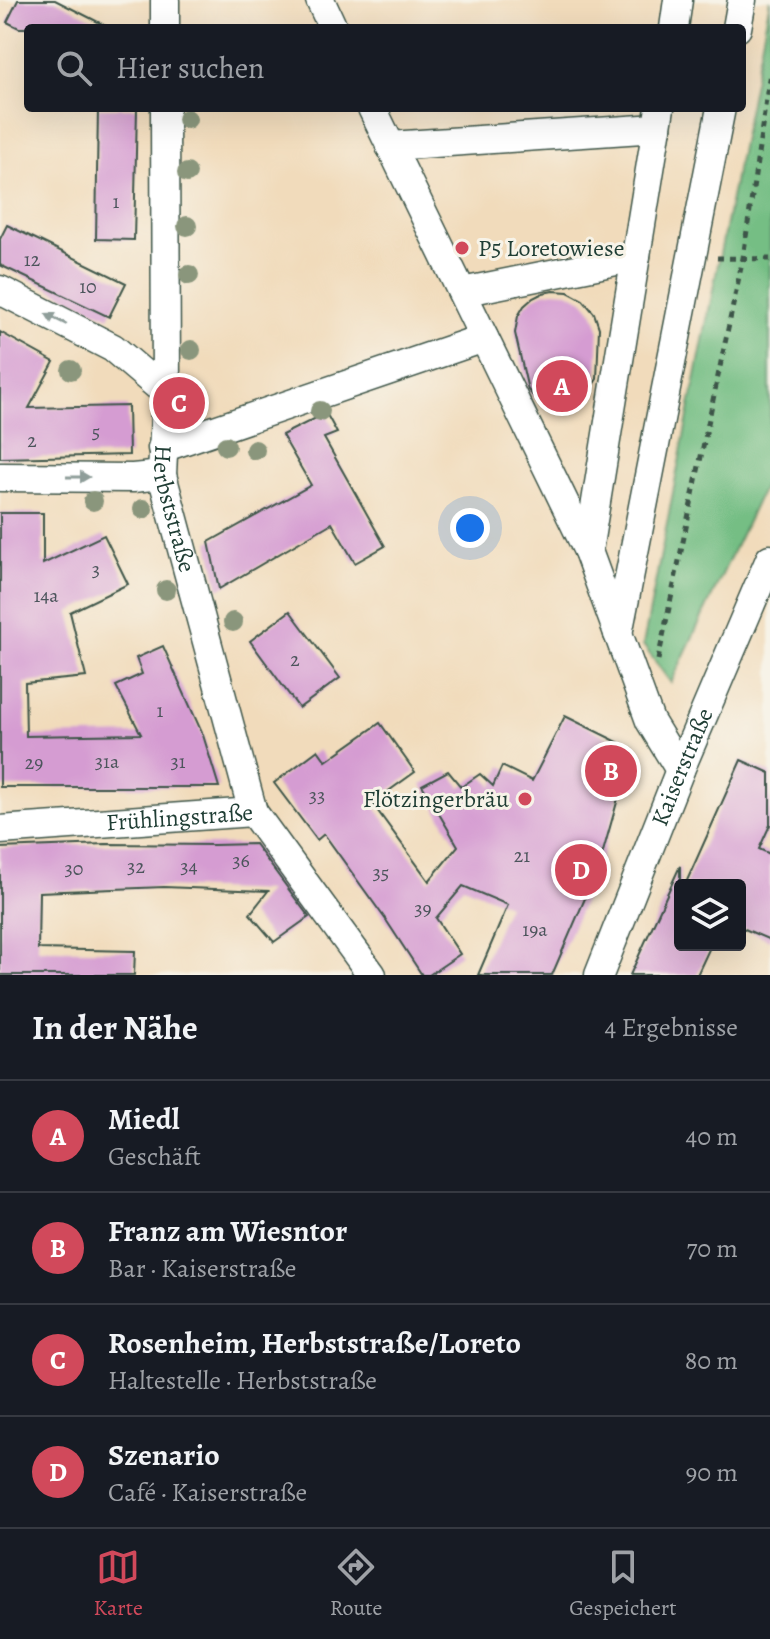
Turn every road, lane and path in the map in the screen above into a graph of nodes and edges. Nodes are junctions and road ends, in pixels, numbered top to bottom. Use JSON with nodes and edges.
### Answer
{"nodes":[{"id":1,"x":320,"y":0,"type":"edge"},
{"id":2,"x":678,"y":0,"type":"edge"},
{"id":3,"x":742,"y":0,"type":"edge"},
{"id":4,"x":331,"y":24,"type":"edge"},
{"id":5,"x":675,"y":24,"type":"edge"},
{"id":6,"x":738,"y":24,"type":"edge"},
{"id":7,"x":770,"y":72,"type":"edge"},
{"id":8,"x":165,"y":112,"type":"edge"},
{"id":9,"x":374,"y":112,"type":"edge"},
{"id":10,"x":720,"y":112,"type":"edge"},
{"id":11,"x":659,"y":118,"type":"edge"},
{"id":12,"x":390,"y":146,"type":"junction"},
{"id":13,"x":636,"y":257,"type":"junction"},
{"id":14,"x":713,"y":258,"type":"dead end"},
{"id":15,"x":743,"y":258,"type":"junction"},
{"id":16,"x":770,"y":259,"type":"edge"},
{"id":17,"x":0,"y":290,"type":"edge"},
{"id":18,"x":462,"y":292,"type":"junction"},
{"id":19,"x":484,"y":338,"type":"junction"},
{"id":20,"x":166,"y":393,"type":"junction"},
{"id":21,"x":162,"y":462,"type":"junction"},
{"id":22,"x":0,"y":477,"type":"edge"},
{"id":23,"x":588,"y":551,"type":"junction"},
{"id":24,"x":770,"y":559,"type":"edge"},
{"id":25,"x":618,"y":634,"type":"junction"},
{"id":26,"x":657,"y":662,"type":"dead end"},
{"id":27,"x":680,"y":770,"type":"junction"},
{"id":28,"x":253,"y":812,"type":"junction"},
{"id":29,"x":0,"y":830,"type":"edge"},
{"id":30,"x":372,"y":975,"type":"edge"},
{"id":31,"x":599,"y":975,"type":"edge"}],
"edges":[{"from":1,"to":4,"type":"street"},
{"from":2,"to":5,"type":"street"},
{"from":3,"to":6,"type":"street"},
{"from":7,"to":15,"type":"path"},
{"from":8,"to":20,"type":"street","name":"Herbststraße"},
{"from":9,"to":12,"type":"street"},
{"from":10,"to":25,"type":"street"},
{"from":11,"to":12,"type":"street"},
{"from":11,"to":13,"type":"street"},
{"from":12,"to":18,"type":"street"},
{"from":13,"to":18,"type":"street"},
{"from":13,"to":23,"type":"street"},
{"from":14,"to":15,"type":"path"},
{"from":15,"to":16,"type":"path"},
{"from":15,"to":26,"type":"path"},
{"from":20,"to":17,"type":"street","one_way":true},
{"from":18,"to":19,"type":"street"},
{"from":19,"to":21,"type":"street"},
{"from":19,"to":23,"type":"street"},
{"from":20,"to":21,"type":"street","name":"Herbststraße"},
{"from":22,"to":21,"type":"street","one_way":true},
{"from":21,"to":28,"type":"street","name":"Herbststraße"},
{"from":23,"to":25,"type":"street"},
{"from":24,"to":27,"type":"street","name":"Kaiserstraße"},
{"from":25,"to":27,"type":"street"},
{"from":27,"to":31,"type":"street","name":"Kaiserstraße"},
{"from":28,"to":29,"type":"street","name":"Frühlingstraße"},
{"from":28,"to":30,"type":"street","name":"Frühlingstraße"}]}
